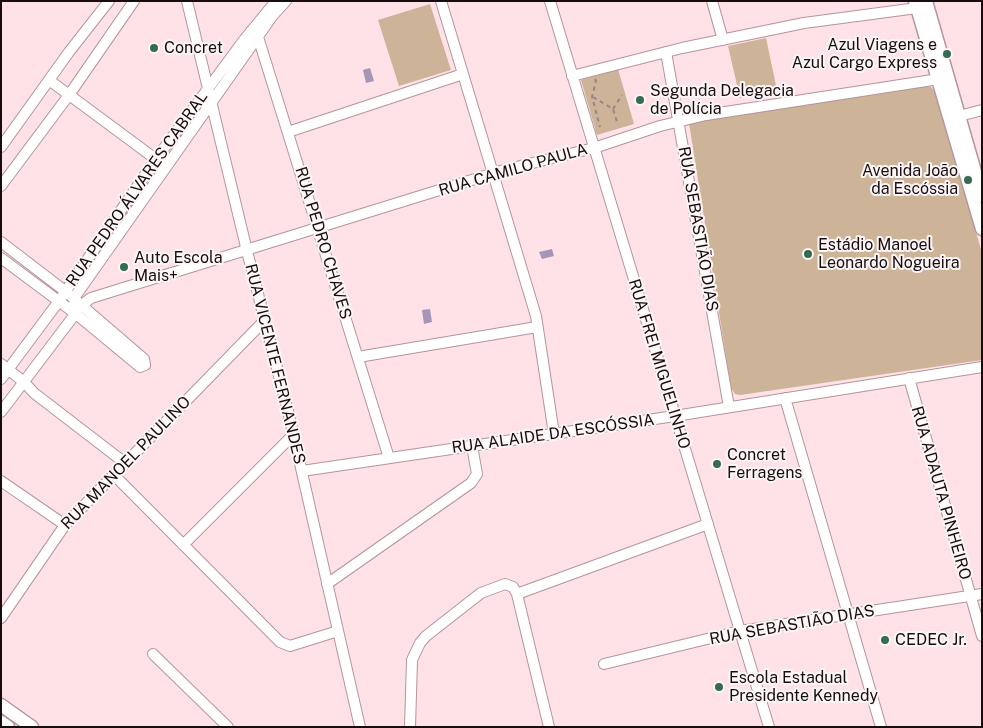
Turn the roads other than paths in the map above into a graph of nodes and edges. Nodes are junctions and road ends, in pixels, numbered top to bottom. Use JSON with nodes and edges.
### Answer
{"nodes":[{"id":1,"x":109,"y":1,"type":"edge"},
{"id":2,"x":134,"y":1,"type":"edge"},
{"id":3,"x":187,"y":1,"type":"edge"},
{"id":4,"x":276,"y":1,"type":"edge"},
{"id":5,"x":286,"y":1,"type":"edge"},
{"id":6,"x":441,"y":1,"type":"edge"},
{"id":7,"x":550,"y":1,"type":"edge"},
{"id":8,"x":712,"y":1,"type":"edge"},
{"id":9,"x":919,"y":3,"type":"edge"},
{"id":10,"x":255,"y":34,"type":"junction"},
{"id":11,"x":723,"y":40,"type":"junction"},
{"id":12,"x":666,"y":52,"type":"junction"},
{"id":13,"x":463,"y":74,"type":"junction"},
{"id":14,"x":572,"y":76,"type":"junction"},
{"id":15,"x":938,"y":79,"type":"junction"},
{"id":16,"x":49,"y":80,"type":"junction"},
{"id":17,"x":208,"y":89,"type":"junction"},
{"id":18,"x":69,"y":95,"type":"junction"},
{"id":19,"x":212,"y":103,"type":"junction"},
{"id":20,"x":982,"y":110,"type":"edge"},
{"id":21,"x":959,"y":116,"type":"junction"},
{"id":22,"x":679,"y":121,"type":"junction"},
{"id":23,"x":288,"y":132,"type":"junction"},
{"id":24,"x":1,"y":147,"type":"edge"},
{"id":25,"x":594,"y":148,"type":"junction"},
{"id":26,"x":156,"y":160,"type":"junction"},
{"id":27,"x":166,"y":167,"type":"junction"},
{"id":28,"x":493,"y":174,"type":"junction"},
{"id":29,"x":1,"y":186,"type":"edge"},
{"id":30,"x":982,"y":196,"type":"edge"},
{"id":31,"x":318,"y":229,"type":"junction"},
{"id":32,"x":982,"y":229,"type":"edge"},
{"id":33,"x":1,"y":242,"type":"edge"},
{"id":34,"x":247,"y":251,"type":"junction"},
{"id":35,"x":1,"y":258,"type":"edge"},
{"id":36,"x":65,"y":291,"type":"junction"},
{"id":37,"x":96,"y":296,"type":"joint"},
{"id":38,"x":59,"y":301,"type":"junction"},
{"id":39,"x":77,"y":306,"type":"junction"},
{"id":40,"x":265,"y":320,"type":"junction"},
{"id":41,"x":537,"y":327,"type":"junction"},
{"id":42,"x":358,"y":357,"type":"junction"},
{"id":43,"x":982,"y":367,"type":"edge"},
{"id":44,"x":3,"y":373,"type":"edge"},
{"id":45,"x":909,"y":378,"type":"junction"},
{"id":46,"x":21,"y":386,"type":"junction"},
{"id":47,"x":785,"y":398,"type":"junction"},
{"id":48,"x":730,"y":407,"type":"junction"},
{"id":49,"x":1,"y":412,"type":"edge"},
{"id":50,"x":675,"y":416,"type":"junction"},
{"id":51,"x":554,"y":434,"type":"junction"},
{"id":52,"x":294,"y":435,"type":"junction"},
{"id":53,"x":472,"y":446,"type":"junction"},
{"id":54,"x":389,"y":458,"type":"junction"},
{"id":55,"x":125,"y":463,"type":"junction"},
{"id":56,"x":302,"y":471,"type":"junction"},
{"id":57,"x":114,"y":475,"type":"junction"},
{"id":58,"x":1,"y":481,"type":"edge"},
{"id":59,"x":708,"y":524,"type":"junction"},
{"id":60,"x":64,"y":525,"type":"junction"},
{"id":61,"x":184,"y":545,"type":"junction"},
{"id":62,"x":327,"y":584,"type":"junction"},
{"id":63,"x":517,"y":594,"type":"junction"},
{"id":64,"x":982,"y":594,"type":"edge"},
{"id":65,"x":970,"y":596,"type":"junction"},
{"id":66,"x":849,"y":614,"type":"junction"},
{"id":67,"x":1,"y":618,"type":"edge"},
{"id":68,"x":338,"y":631,"type":"junction"},
{"id":69,"x":740,"y":631,"type":"junction"},
{"id":70,"x":982,"y":636,"type":"edge"},
{"id":71,"x":153,"y":654,"type":"dead end"},
{"id":72,"x":604,"y":664,"type":"dead end"},
{"id":73,"x":1,"y":705,"type":"edge"},
{"id":74,"x":1,"y":722,"type":"edge"},
{"id":75,"x":8,"y":727,"type":"edge"},
{"id":76,"x":32,"y":727,"type":"edge"},
{"id":77,"x":228,"y":727,"type":"edge"},
{"id":78,"x":360,"y":727,"type":"edge"},
{"id":79,"x":410,"y":727,"type":"edge"},
{"id":80,"x":550,"y":727,"type":"edge"},
{"id":81,"x":768,"y":727,"type":"edge"},
{"id":82,"x":881,"y":727,"type":"edge"}],
"edges":[{"from":1,"to":16,"type":"street"},
{"from":2,"to":18,"type":"street"},
{"from":3,"to":17,"type":"street","name":"RUA VICENTE FERNANDES"},
{"from":4,"to":10,"type":"street","name":"RUA PEDRO ÁLVARES CABRAL"},
{"from":5,"to":10,"type":"street","name":"RUA PEDRO ÁLVARES CABRAL"},
{"from":6,"to":13,"type":"street"},
{"from":7,"to":14,"type":"street","name":"RUA FREI MIGUELINHO"},
{"from":8,"to":11,"type":"street"},
{"from":9,"to":11,"type":"street"},
{"from":9,"to":15,"type":"main road"},
{"from":9,"to":21,"type":"main road"},
{"from":10,"to":17,"type":"street","name":"RUA PEDRO ÁLVARES CABRAL"},
{"from":10,"to":19,"type":"street","name":"RUA PEDRO ÁLVARES CABRAL"},
{"from":10,"to":23,"type":"street","name":"RUA PEDRO CHAVES"},
{"from":11,"to":12,"type":"street"},
{"from":12,"to":14,"type":"street"},
{"from":12,"to":22,"type":"street","name":"RUA SEBASTIÃO DIAS"},
{"from":13,"to":23,"type":"street"},
{"from":13,"to":28,"type":"street"},
{"from":14,"to":25,"type":"street","name":"RUA FREI MIGUELINHO"},
{"from":15,"to":22,"type":"street","name":"RUA CAMILO PAULA"},
{"from":15,"to":32,"type":"main road"},
{"from":16,"to":18,"type":"street"},
{"from":16,"to":24,"type":"street"},
{"from":17,"to":19,"type":"street","name":"RUA VICENTE FERNANDES"},
{"from":17,"to":26,"type":"street","name":"RUA PEDRO ÁLVARES CABRAL"},
{"from":18,"to":26,"type":"street"},
{"from":18,"to":29,"type":"street"},
{"from":19,"to":27,"type":"street","name":"RUA PEDRO ÁLVARES CABRAL"},
{"from":19,"to":34,"type":"street","name":"RUA VICENTE FERNANDES"},
{"from":20,"to":21,"type":"street"},
{"from":21,"to":30,"type":"main road"},
{"from":22,"to":25,"type":"street","name":"RUA CAMILO PAULA"},
{"from":22,"to":48,"type":"street","name":"RUA SEBASTIÃO DIAS"},
{"from":23,"to":31,"type":"street","name":"RUA PEDRO CHAVES"},
{"from":25,"to":28,"type":"street","name":"RUA CAMILO PAULA"},
{"from":25,"to":50,"type":"street","name":"RUA FREI MIGUELINHO"},
{"from":26,"to":27,"type":"street"},
{"from":26,"to":36,"type":"street","name":"RUA PEDRO ÁLVARES CABRAL"},
{"from":27,"to":39,"type":"street","name":"RUA PEDRO ÁLVARES CABRAL"},
{"from":28,"to":31,"type":"street","name":"RUA CAMILO PAULA"},
{"from":28,"to":41,"type":"street"},
{"from":31,"to":34,"type":"street","name":"RUA CAMILO PAULA"},
{"from":31,"to":42,"type":"street","name":"RUA PEDRO CHAVES"},
{"from":33,"to":36,"type":"street"},
{"from":34,"to":37,"type":"street","name":"RUA CAMILO PAULA"},
{"from":34,"to":40,"type":"street","name":"RUA VICENTE FERNANDES"},
{"from":35,"to":38,"type":"street"},
{"from":36,"to":38,"type":"street","name":"RUA PEDRO ÁLVARES CABRAL"},
{"from":36,"to":39,"type":"street"},
{"from":37,"to":39,"type":"street","name":"RUA PEDRO ÁLVARES CABRAL"},
{"from":38,"to":39,"type":"street"},
{"from":38,"to":44,"type":"street","name":"RUA PEDRO ÁLVARES CABRAL"},
{"from":39,"to":39,"type":"street"},
{"from":39,"to":46,"type":"street","name":"RUA PEDRO ÁLVARES CABRAL"},
{"from":40,"to":52,"type":"street","name":"RUA VICENTE FERNANDES"},
{"from":40,"to":55,"type":"street","name":"RUA MANOEL PAULINO"},
{"from":41,"to":42,"type":"street"},
{"from":41,"to":51,"type":"street"},
{"from":42,"to":54,"type":"street","name":"RUA PEDRO CHAVES"},
{"from":43,"to":45,"type":"street","name":"RUA ALAIDE DA ESCÓSSIA"},
{"from":44,"to":46,"type":"street"},
{"from":45,"to":47,"type":"street","name":"RUA ALAIDE DA ESCÓSSIA"},
{"from":45,"to":65,"type":"street","name":"RUA ADAUTA PINHEIRO"},
{"from":46,"to":49,"type":"street","name":"RUA PEDRO ÁLVARES CABRAL"},
{"from":46,"to":55,"type":"street"},
{"from":47,"to":48,"type":"street","name":"RUA ALAIDE DA ESCÓSSIA"},
{"from":47,"to":66,"type":"street"},
{"from":48,"to":50,"type":"street","name":"RUA ALAIDE DA ESCÓSSIA"},
{"from":50,"to":51,"type":"street","name":"RUA ALAIDE DA ESCÓSSIA"},
{"from":50,"to":59,"type":"street","name":"RUA FREI MIGUELINHO"},
{"from":51,"to":53,"type":"street","name":"RUA ALAIDE DA ESCÓSSIA"},
{"from":52,"to":56,"type":"street","name":"RUA VICENTE FERNANDES"},
{"from":52,"to":61,"type":"street"},
{"from":53,"to":54,"type":"street","name":"RUA ALAIDE DA ESCÓSSIA"},
{"from":53,"to":62,"type":"street"},
{"from":54,"to":56,"type":"street","name":"RUA ALAIDE DA ESCÓSSIA"},
{"from":55,"to":57,"type":"street","name":"RUA MANOEL PAULINO"},
{"from":56,"to":62,"type":"street","name":"RUA VICENTE FERNANDES"},
{"from":57,"to":60,"type":"street","name":"RUA MANOEL PAULINO"},
{"from":57,"to":61,"type":"street"},
{"from":58,"to":60,"type":"street"},
{"from":59,"to":63,"type":"street"},
{"from":59,"to":69,"type":"street","name":"RUA FREI MIGUELINHO"},
{"from":60,"to":67,"type":"street","name":"RUA MANOEL PAULINO"},
{"from":61,"to":68,"type":"street"},
{"from":62,"to":68,"type":"street","name":"RUA VICENTE FERNANDES"},
{"from":63,"to":79,"type":"street"},
{"from":63,"to":80,"type":"street"},
{"from":64,"to":65,"type":"street","name":"RUA SEBASTIÃO DIAS"},
{"from":65,"to":66,"type":"street","name":"RUA SEBASTIÃO DIAS"},
{"from":65,"to":70,"type":"street","name":"RUA ADAUTA PINHEIRO"},
{"from":66,"to":69,"type":"street","name":"RUA SEBASTIÃO DIAS"},
{"from":66,"to":82,"type":"street"},
{"from":68,"to":78,"type":"street","name":"RUA VICENTE FERNANDES"},
{"from":69,"to":72,"type":"street","name":"RUA SEBASTIÃO DIAS"},
{"from":69,"to":81,"type":"street","name":"RUA FREI MIGUELINHO"},
{"from":71,"to":77,"type":"street"},
{"from":73,"to":76,"type":"main road"},
{"from":74,"to":75,"type":"main road"}]}
